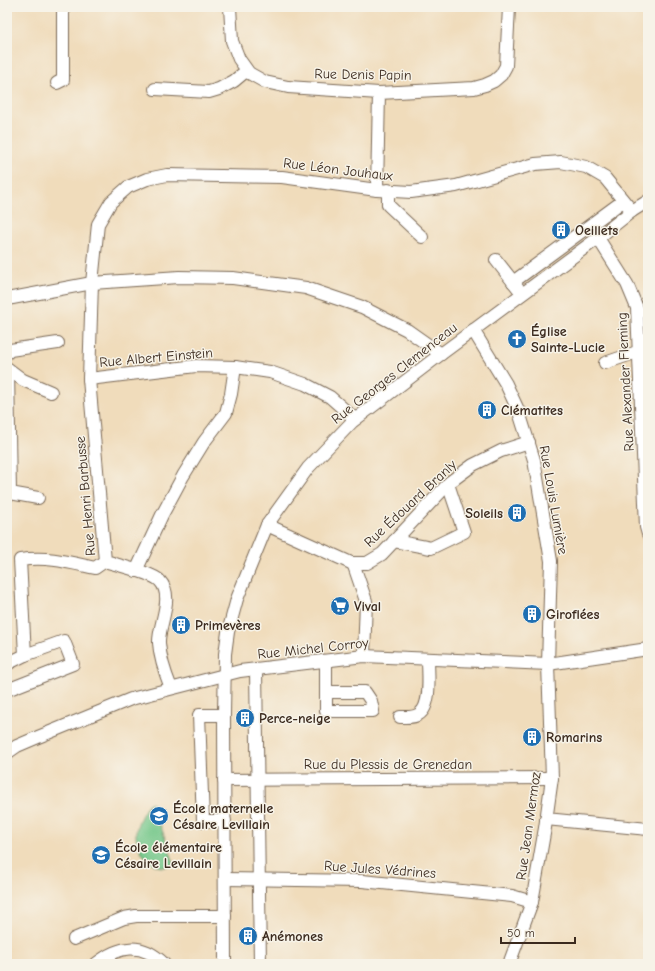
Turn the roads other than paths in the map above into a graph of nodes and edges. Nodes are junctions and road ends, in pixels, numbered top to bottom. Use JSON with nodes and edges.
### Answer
{"nodes":[{"id":1,"x":63,"y":7,"type":"edge"},
{"id":2,"x":230,"y":7,"type":"edge"},
{"id":3,"x":509,"y":7,"type":"edge"},
{"id":4,"x":246,"y":71,"type":"junction"},
{"id":5,"x":57,"y":83,"type":"dead end"},
{"id":6,"x":155,"y":89,"type":"dead end"},
{"id":7,"x":379,"y":92,"type":"junction"},
{"id":8,"x":383,"y":190,"type":"junction"},
{"id":9,"x":623,"y":201,"type":"junction"},
{"id":10,"x":648,"y":201,"type":"edge"},
{"id":11,"x":632,"y":211,"type":"junction"},
{"id":12,"x":422,"y":237,"type":"dead end"},
{"id":13,"x":598,"y":238,"type":"junction"},
{"id":14,"x":496,"y":260,"type":"dead end"},
{"id":15,"x":513,"y":282,"type":"junction"},
{"id":16,"x":92,"y":283,"type":"junction"},
{"id":17,"x":522,"y":294,"type":"junction"},
{"id":18,"x":7,"y":299,"type":"edge"},
{"id":19,"x":473,"y":330,"type":"junction"},
{"id":20,"x":58,"y":343,"type":"dead end"},
{"id":21,"x":640,"y":351,"type":"junction"},
{"id":22,"x":7,"y":353,"type":"edge"},
{"id":23,"x":440,"y":354,"type":"junction"},
{"id":24,"x":605,"y":363,"type":"dead end"},
{"id":25,"x":235,"y":367,"type":"junction"},
{"id":26,"x":7,"y":368,"type":"edge"},
{"id":27,"x":89,"y":379,"type":"junction"},
{"id":28,"x":51,"y":392,"type":"dead end"},
{"id":29,"x":355,"y":419,"type":"junction"},
{"id":30,"x":529,"y":442,"type":"junction"},
{"id":31,"x":448,"y":484,"type":"junction"},
{"id":32,"x":38,"y":498,"type":"dead end"},
{"id":33,"x":267,"y":525,"type":"junction"},
{"id":34,"x":648,"y":534,"type":"edge"},
{"id":35,"x":394,"y":541,"type":"junction"},
{"id":36,"x":105,"y":561,"type":"junction"},
{"id":37,"x":353,"y":563,"type":"junction"},
{"id":38,"x":136,"y":571,"type":"junction"},
{"id":39,"x":648,"y":649,"type":"edge"},
{"id":40,"x":25,"y":655,"type":"junction"},
{"id":41,"x":364,"y":656,"type":"junction"},
{"id":42,"x":428,"y":659,"type":"junction"},
{"id":43,"x":326,"y":661,"type":"junction"},
{"id":44,"x":7,"y":664,"type":"edge"},
{"id":45,"x":548,"y":664,"type":"junction"},
{"id":46,"x":256,"y":669,"type":"junction"},
{"id":47,"x":225,"y":675,"type":"junction"},
{"id":48,"x":171,"y":688,"type":"junction"},
{"id":49,"x":7,"y":690,"type":"edge"},
{"id":50,"x":326,"y":692,"type":"dead end"},
{"id":51,"x":224,"y":716,"type":"junction"},
{"id":52,"x":400,"y":717,"type":"dead end"},
{"id":53,"x":10,"y":749,"type":"edge"},
{"id":54,"x":552,"y":778,"type":"junction"},
{"id":55,"x":224,"y":780,"type":"junction"},
{"id":56,"x":257,"y":780,"type":"junction"},
{"id":57,"x":546,"y":819,"type":"junction"},
{"id":58,"x":225,"y":821,"type":"junction"},
{"id":59,"x":648,"y":829,"type":"edge"},
{"id":60,"x":225,"y":879,"type":"junction"},
{"id":61,"x":259,"y":879,"type":"junction"},
{"id":62,"x":532,"y":902,"type":"junction"},
{"id":63,"x":225,"y":916,"type":"junction"},
{"id":64,"x":74,"y":939,"type":"dead end"},
{"id":65,"x":96,"y":964,"type":"edge"},
{"id":66,"x":164,"y":964,"type":"edge"},
{"id":67,"x":225,"y":964,"type":"edge"},
{"id":68,"x":260,"y":964,"type":"edge"},
{"id":69,"x":509,"y":964,"type":"edge"}],
"edges":[{"from":1,"to":5,"type":"street"},
{"from":2,"to":4,"type":"street"},
{"from":3,"to":7,"type":"street","name":"Rue Denis Papin"},
{"from":4,"to":6,"type":"street"},
{"from":4,"to":7,"type":"street","name":"Rue Denis Papin"},
{"from":7,"to":8,"type":"street"},
{"from":8,"to":9,"type":"street","name":"Rue Léon Jouhaux"},
{"from":8,"to":12,"type":"street"},
{"from":8,"to":16,"type":"street","name":"Rue Léon Jouhaux"},
{"from":9,"to":11,"type":"street","name":"Rue Léon Jouhaux"},
{"from":9,"to":15,"type":"street"},
{"from":10,"to":11,"type":"street","name":"Rue Georges Clemenceau"},
{"from":11,"to":13,"type":"street","name":"Rue Georges Clemenceau"},
{"from":13,"to":17,"type":"street","name":"Rue Georges Clemenceau"},
{"from":13,"to":21,"type":"street","name":"Rue Alexander Fleming"},
{"from":14,"to":15,"type":"street"},
{"from":15,"to":17,"type":"street"},
{"from":16,"to":18,"type":"street"},
{"from":16,"to":23,"type":"street"},
{"from":16,"to":27,"type":"street","name":"Rue Henri Barbusse"},
{"from":17,"to":19,"type":"street","name":"Rue Georges Clemenceau"},
{"from":19,"to":23,"type":"street","name":"Rue Georges Clemenceau"},
{"from":19,"to":30,"type":"street","name":"Rue Louis Lumière"},
{"from":20,"to":22,"type":"street"},
{"from":21,"to":24,"type":"street"},
{"from":21,"to":34,"type":"street","name":"Rue Alexander Fleming"},
{"from":23,"to":29,"type":"street","name":"Rue Georges Clemenceau"},
{"from":25,"to":27,"type":"street","name":"Rue Albert Einstein"},
{"from":25,"to":29,"type":"street","name":"Rue Albert Einstein"},
{"from":25,"to":38,"type":"street"},
{"from":26,"to":28,"type":"street"},
{"from":26,"to":32,"type":"street"},
{"from":27,"to":36,"type":"street","name":"Rue Henri Barbusse"},
{"from":29,"to":33,"type":"street","name":"Rue Georges Clemenceau"},
{"from":30,"to":31,"type":"street","name":"Rue Édouard Branly"},
{"from":30,"to":45,"type":"street","name":"Rue Louis Lumière"},
{"from":31,"to":35,"type":"street","name":"Rue Édouard Branly"},
{"from":31,"to":35,"type":"street"},
{"from":33,"to":37,"type":"street"},
{"from":33,"to":47,"type":"street","name":"Rue Georges Clemenceau"},
{"from":35,"to":37,"type":"street","name":"Rue Édouard Branly"},
{"from":36,"to":38,"type":"street","name":"Rue Henri Barbusse"},
{"from":36,"to":40,"type":"street"},
{"from":37,"to":41,"type":"street"},
{"from":38,"to":48,"type":"street","name":"Rue Henri Barbusse"},
{"from":39,"to":45,"type":"street","name":"Rue Michel Corroy"},
{"from":40,"to":44,"type":"street"},
{"from":40,"to":49,"type":"street"},
{"from":41,"to":42,"type":"street","name":"Rue Michel Corroy"},
{"from":41,"to":43,"type":"street","name":"Rue Michel Corroy"},
{"from":42,"to":45,"type":"street","name":"Rue Michel Corroy"},
{"from":42,"to":52,"type":"street"},
{"from":43,"to":46,"type":"street","name":"Rue Michel Corroy"},
{"from":43,"to":50,"type":"street"},
{"from":45,"to":54,"type":"street","name":"Rue Jean Mermoz"},
{"from":46,"to":47,"type":"street","name":"Rue Michel Corroy"},
{"from":46,"to":56,"type":"street"},
{"from":47,"to":48,"type":"street","name":"Rue Michel Corroy"},
{"from":47,"to":51,"type":"street","name":"Rue Georges Clemenceau"},
{"from":48,"to":53,"type":"street","name":"Rue Michel Corroy"},
{"from":51,"to":55,"type":"street","name":"Rue Georges Clemenceau"},
{"from":51,"to":58,"type":"street"},
{"from":54,"to":56,"type":"street","name":"Rue du Plessis de Grenedan"},
{"from":54,"to":57,"type":"street","name":"Rue Jean Mermoz"},
{"from":55,"to":56,"type":"street","name":"Rue du Plessis de Grenedan"},
{"from":55,"to":58,"type":"street","name":"Rue Georges Clemenceau"},
{"from":56,"to":61,"type":"street"},
{"from":57,"to":59,"type":"street"},
{"from":57,"to":62,"type":"street","name":"Rue Jean Mermoz"},
{"from":58,"to":60,"type":"street","name":"Rue Georges Clemenceau"},
{"from":60,"to":61,"type":"street","name":"Rue Jules Védrines"},
{"from":60,"to":63,"type":"street","name":"Rue Georges Clemenceau"},
{"from":61,"to":62,"type":"street","name":"Rue Jules Védrines"},
{"from":61,"to":68,"type":"street"},
{"from":62,"to":69,"type":"street","name":"Rue Jean Mermoz"},
{"from":63,"to":64,"type":"street"},
{"from":63,"to":67,"type":"street","name":"Rue Georges Clemenceau"},
{"from":65,"to":66,"type":"street"}]}
